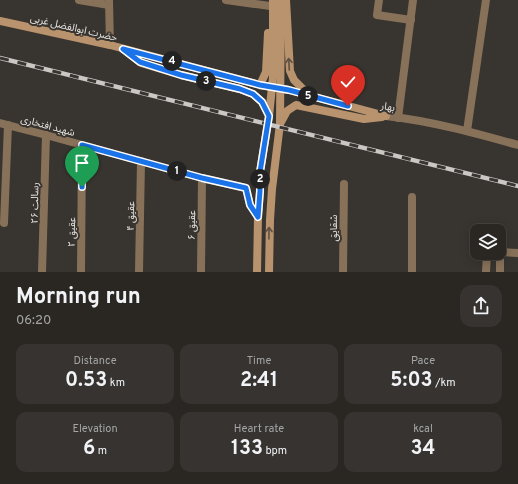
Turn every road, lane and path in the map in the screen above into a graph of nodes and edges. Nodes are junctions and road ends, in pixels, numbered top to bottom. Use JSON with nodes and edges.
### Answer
{"nodes":[{"id":1,"x":79,"y":0,"type":"edge"},
{"id":2,"x":226,"y":0,"type":"edge"},
{"id":3,"x":281,"y":0,"type":"edge"},
{"id":4,"x":286,"y":0,"type":"edge"},
{"id":5,"x":379,"y":0,"type":"edge"},
{"id":6,"x":414,"y":0,"type":"edge"},
{"id":7,"x":486,"y":0,"type":"edge"},
{"id":8,"x":271,"y":2,"type":"edge"},
{"id":9,"x":109,"y":3,"type":"edge"},
{"id":10,"x":411,"y":20,"type":"junction"},
{"id":11,"x":0,"y":21,"type":"edge"},
{"id":12,"x":110,"y":45,"type":"junction"},
{"id":13,"x":123,"y":49,"type":"junction"},
{"id":14,"x":260,"y":85,"type":"junction"},
{"id":15,"x":309,"y":96,"type":"junction"},
{"id":16,"x":269,"y":116,"type":"junction"},
{"id":17,"x":386,"y":116,"type":"junction"},
{"id":18,"x":398,"y":118,"type":"junction"},
{"id":19,"x":4,"y":124,"type":"edge"},
{"id":20,"x":280,"y":124,"type":"junction"},
{"id":21,"x":467,"y":130,"type":"junction"},
{"id":22,"x":46,"y":135,"type":"junction"},
{"id":23,"x":82,"y":145,"type":"junction"},
{"id":24,"x":518,"y":145,"type":"edge"},
{"id":25,"x":141,"y":161,"type":"junction"},
{"id":26,"x":202,"y":178,"type":"junction"},
{"id":27,"x":344,"y":184,"type":"dead end"},
{"id":28,"x":412,"y":197,"type":"dead end"},
{"id":29,"x":258,"y":217,"type":"junction"},
{"id":30,"x":4,"y":223,"type":"dead end"},
{"id":31,"x":506,"y":252,"type":"edge"},
{"id":32,"x":518,"y":253,"type":"edge"},
{"id":33,"x":487,"y":260,"type":"edge"},
{"id":34,"x":500,"y":260,"type":"edge"},
{"id":35,"x":42,"y":272,"type":"edge"},
{"id":36,"x":81,"y":272,"type":"edge"},
{"id":37,"x":139,"y":272,"type":"edge"},
{"id":38,"x":201,"y":272,"type":"edge"},
{"id":39,"x":257,"y":272,"type":"edge"},
{"id":40,"x":269,"y":272,"type":"edge"},
{"id":41,"x":343,"y":272,"type":"edge"},
{"id":42,"x":412,"y":272,"type":"edge"},
{"id":43,"x":486,"y":272,"type":"edge"},
{"id":44,"x":500,"y":272,"type":"edge"}],
"edges":[{"from":1,"to":9,"type":"street"},
{"from":2,"to":8,"type":"street"},
{"from":3,"to":20,"type":"street"},
{"from":15,"to":4,"type":"street","one_way":true},
{"from":5,"to":10,"type":"street"},
{"from":6,"to":10,"type":"street"},
{"from":7,"to":21,"type":"street"},
{"from":8,"to":14,"type":"street"},
{"from":8,"to":16,"type":"street"},
{"from":9,"to":12,"type":"street"},
{"from":10,"to":18,"type":"street"},
{"from":11,"to":12,"type":"street","name":"حضرت ابوالفضل غربی"},
{"from":12,"to":13,"type":"street","name":"حضرت ابوالفضل غربی"},
{"from":13,"to":14,"type":"street","name":"حضرت ابوالفضل غربی"},
{"from":13,"to":16,"type":"street"},
{"from":14,"to":15,"type":"street","name":"بهار"},
{"from":15,"to":17,"type":"street","name":"بهار"},
{"from":16,"to":29,"type":"street"},
{"from":17,"to":18,"type":"street","name":"بهار"},
{"from":17,"to":20,"type":"street"},
{"from":18,"to":21,"type":"street","name":"بهار"},
{"from":19,"to":22,"type":"street","name":"شهید افتخاری"},
{"from":19,"to":30,"type":"street"},
{"from":40,"to":20,"type":"street","one_way":true},
{"from":21,"to":24,"type":"street","name":"بهار"},
{"from":22,"to":23,"type":"street","name":"شهید افتخاری"},
{"from":22,"to":35,"type":"street","name":"رسالت ۲۶"},
{"from":23,"to":25,"type":"street","name":"شهید افتخاری"},
{"from":23,"to":36,"type":"street","name":"عقیق ۲"},
{"from":25,"to":26,"type":"street","name":"شهید افتخاری"},
{"from":25,"to":37,"type":"street","name":"عقیق ۴"},
{"from":26,"to":29,"type":"street","name":"شهید افتخاری"},
{"from":26,"to":38,"type":"street","name":"عقیق ۶"},
{"from":27,"to":41,"type":"street","name":"شقایق"},
{"from":28,"to":42,"type":"street"},
{"from":29,"to":39,"type":"street"},
{"from":31,"to":32,"type":"street"},
{"from":33,"to":43,"type":"street"},
{"from":34,"to":44,"type":"street"}]}
